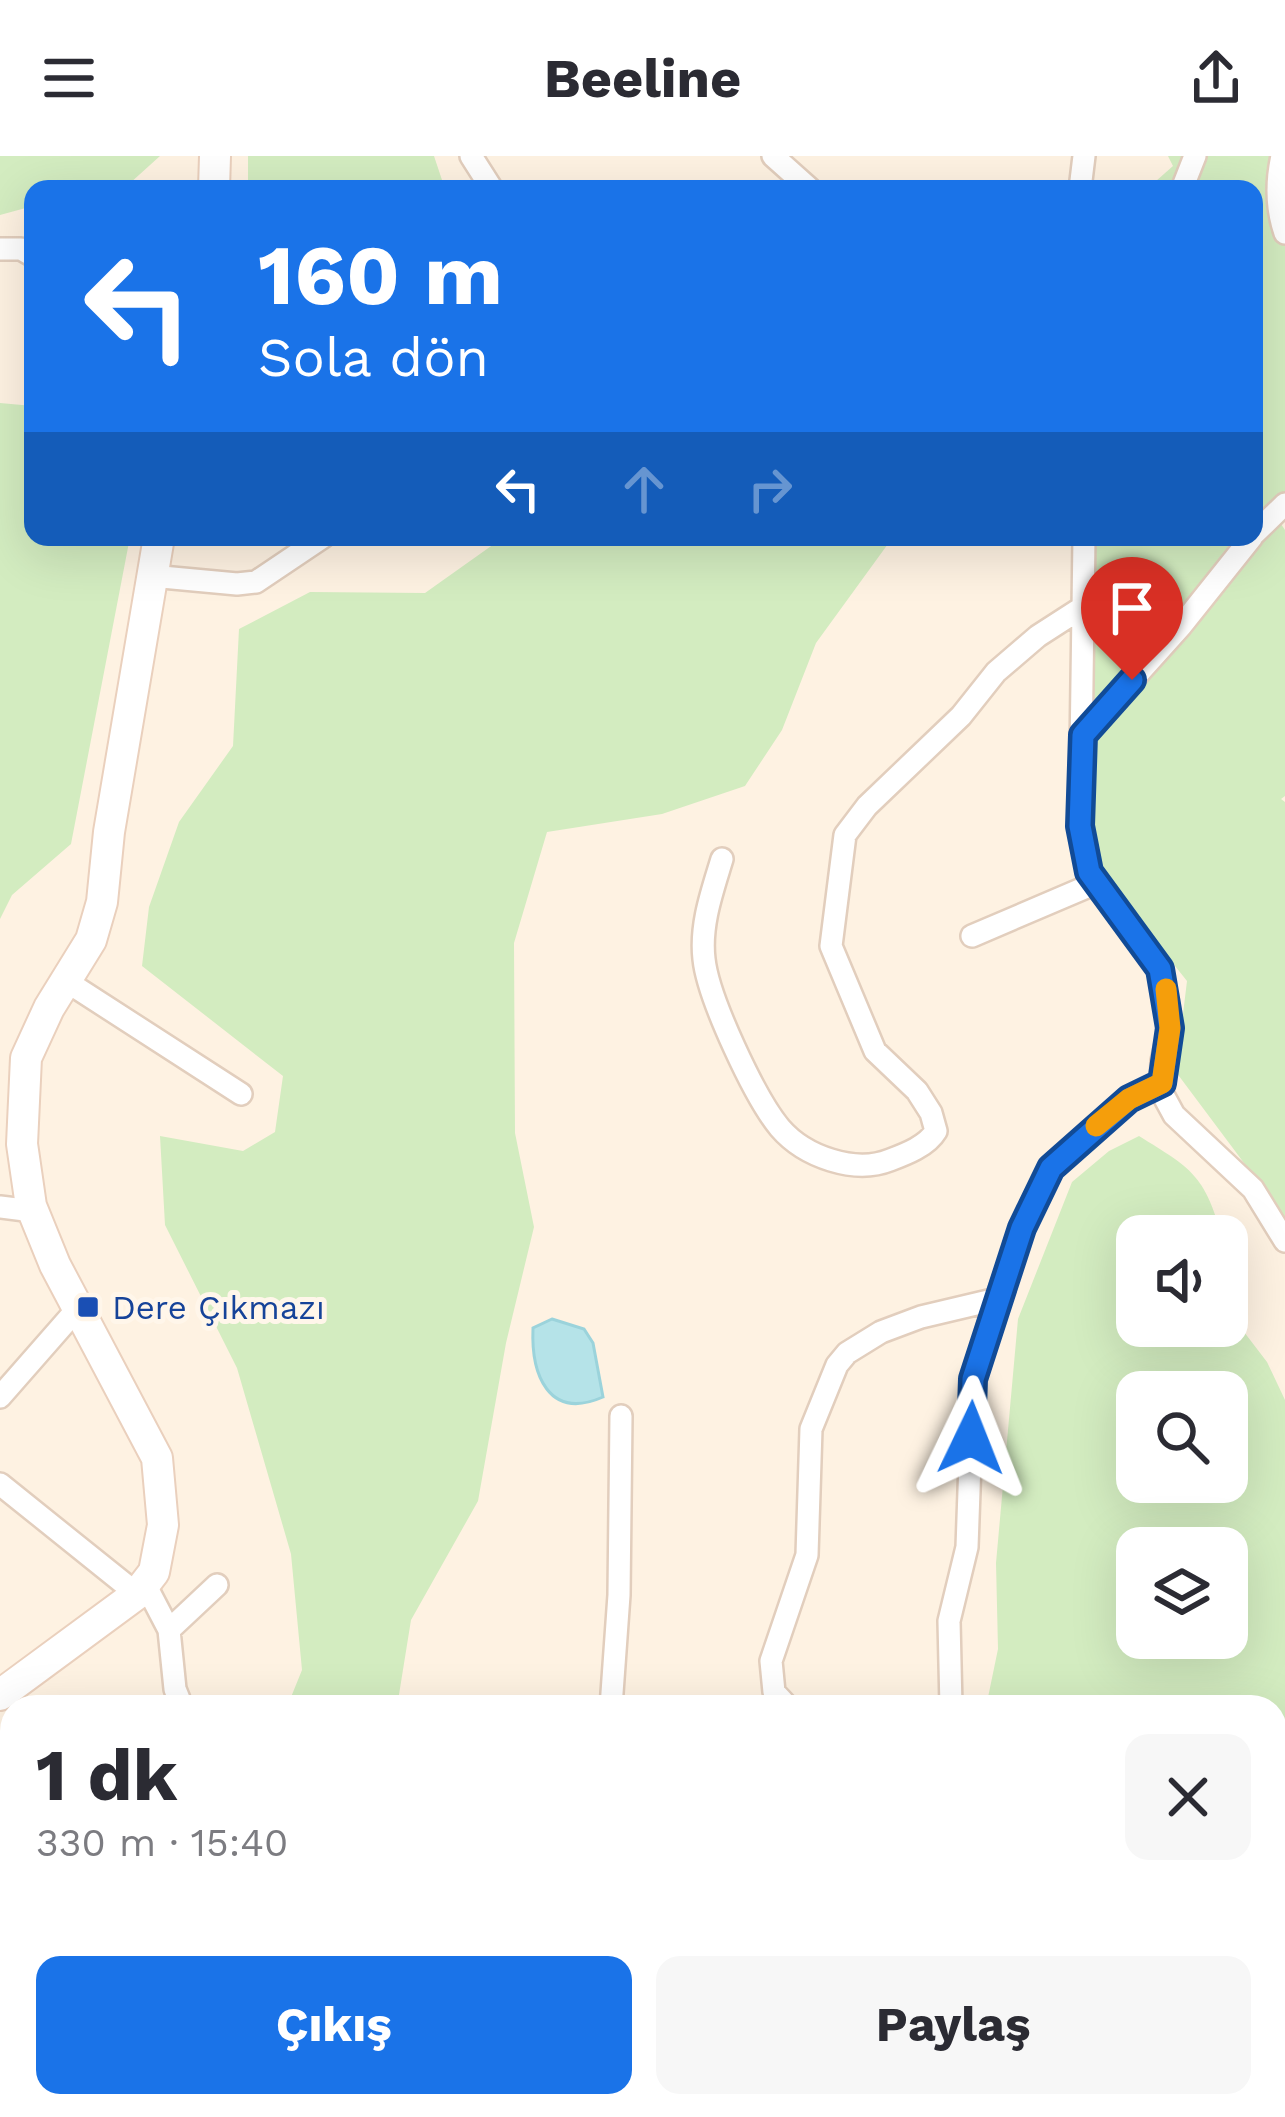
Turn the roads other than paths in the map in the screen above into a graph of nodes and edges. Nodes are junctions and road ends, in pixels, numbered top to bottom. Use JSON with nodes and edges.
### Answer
{"nodes":[{"id":1,"x":772,"y":156,"type":"edge"},
{"id":2,"x":1282,"y":156,"type":"edge"},
{"id":3,"x":800,"y":180,"type":"edge"},
{"id":4,"x":1285,"y":233,"type":"edge"},
{"id":5,"x":1285,"y":505,"type":"edge"},
{"id":6,"x":1263,"y":526,"type":"edge"},
{"id":7,"x":157,"y":546,"type":"edge"},
{"id":8,"x":309,"y":546,"type":"edge"},
{"id":9,"x":1084,"y":546,"type":"edge"},
{"id":10,"x":1245,"y":546,"type":"edge"},
{"id":11,"x":151,"y":576,"type":"junction"},
{"id":12,"x":1083,"y":607,"type":"junction"},
{"id":13,"x":1083,"y":735,"type":"junction"},
{"id":14,"x":722,"y":859,"type":"dead end"},
{"id":15,"x":1096,"y":883,"type":"junction"},
{"id":16,"x":971,"y":936,"type":"dead end"},
{"id":17,"x":66,"y":981,"type":"junction"},
{"id":18,"x":1162,"y":1083,"type":"junction"},
{"id":19,"x":241,"y":1094,"type":"dead end"},
{"id":20,"x":0,"y":1207,"type":"edge"},
{"id":21,"x":33,"y":1211,"type":"junction"},
{"id":22,"x":1285,"y":1241,"type":"edge"},
{"id":23,"x":997,"y":1299,"type":"junction"},
{"id":24,"x":78,"y":1308,"type":"junction"},
{"id":25,"x":0,"y":1397,"type":"edge"},
{"id":26,"x":620,"y":1416,"type":"dead end"},
{"id":27,"x":0,"y":1484,"type":"edge"},
{"id":28,"x":217,"y":1585,"type":"dead end"},
{"id":29,"x":141,"y":1589,"type":"junction"},
{"id":30,"x":169,"y":1630,"type":"junction"},
{"id":31,"x":0,"y":1695,"type":"edge"},
{"id":32,"x":177,"y":1695,"type":"edge"},
{"id":33,"x":612,"y":1695,"type":"edge"},
{"id":34,"x":777,"y":1695,"type":"edge"},
{"id":35,"x":951,"y":1695,"type":"edge"}],
"edges":[{"from":1,"to":3,"type":"street"},
{"from":2,"to":4,"type":"street"},
{"from":5,"to":6,"type":"street"},
{"from":7,"to":11,"type":"street"},
{"from":8,"to":11,"type":"street"},
{"from":9,"to":12,"type":"street"},
{"from":10,"to":13,"type":"street"},
{"from":11,"to":17,"type":"street"},
{"from":12,"to":13,"type":"street"},
{"from":12,"to":14,"type":"street"},
{"from":13,"to":15,"type":"street"},
{"from":15,"to":16,"type":"street"},
{"from":15,"to":18,"type":"street"},
{"from":17,"to":19,"type":"street"},
{"from":17,"to":21,"type":"street"},
{"from":18,"to":22,"type":"street"},
{"from":18,"to":23,"type":"street"},
{"from":20,"to":21,"type":"street"},
{"from":21,"to":24,"type":"street"},
{"from":23,"to":34,"type":"street"},
{"from":23,"to":35,"type":"street"},
{"from":24,"to":25,"type":"street"},
{"from":24,"to":29,"type":"street"},
{"from":26,"to":33,"type":"street"},
{"from":27,"to":29,"type":"street"},
{"from":28,"to":30,"type":"street"},
{"from":29,"to":30,"type":"street"},
{"from":29,"to":31,"type":"street"},
{"from":30,"to":32,"type":"street"}]}
